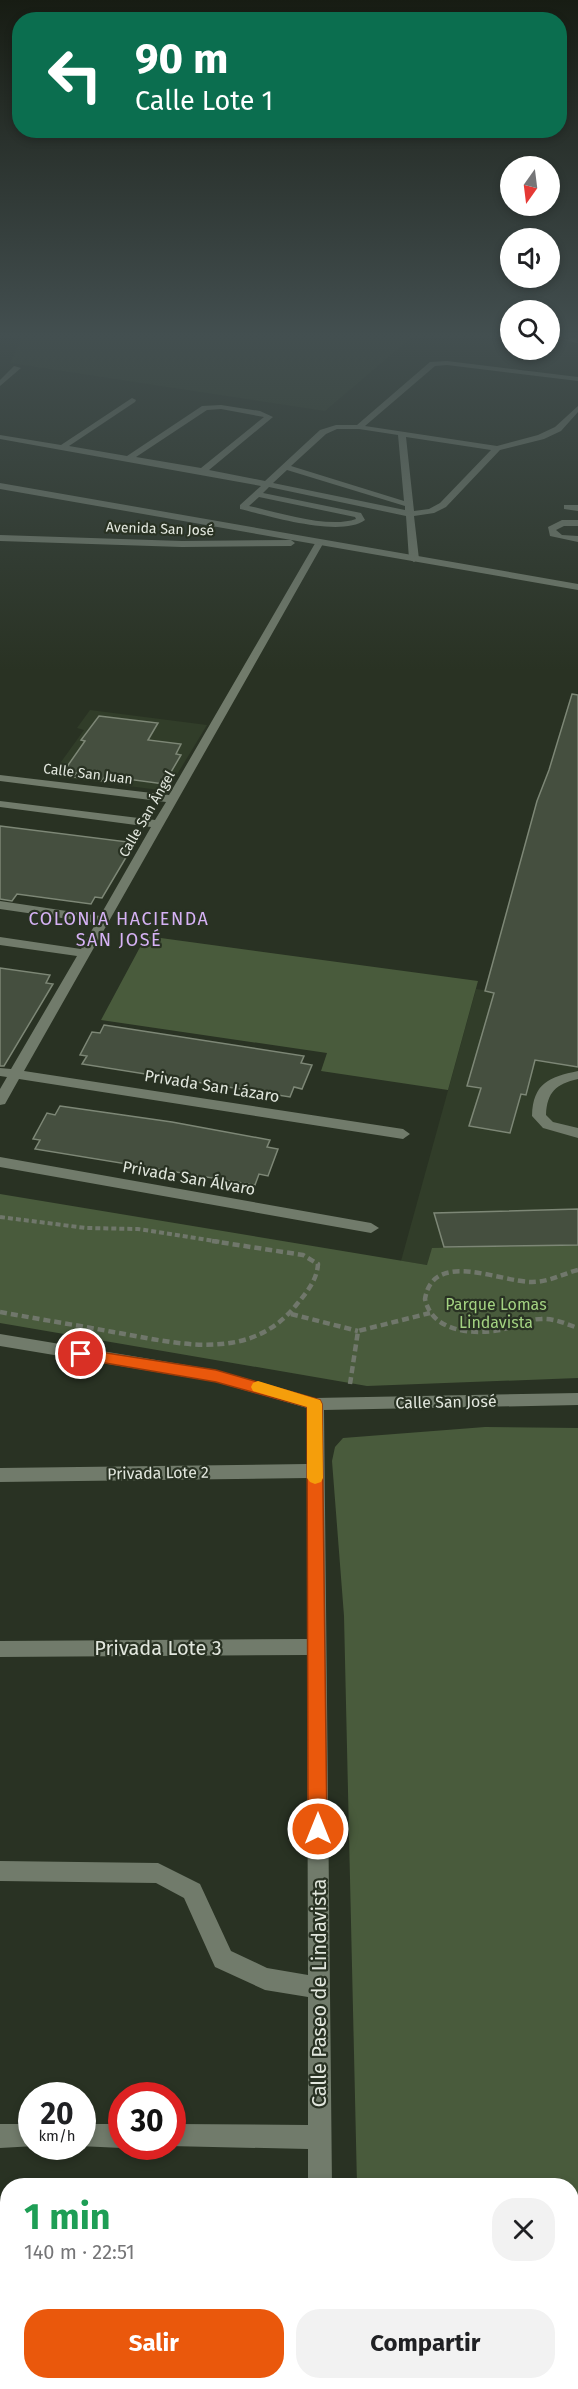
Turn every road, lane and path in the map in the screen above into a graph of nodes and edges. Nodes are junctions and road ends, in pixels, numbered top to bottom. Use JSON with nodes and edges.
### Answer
{"nodes":[{"id":1,"x":71,"y":448,"type":"edge"},
{"id":2,"x":145,"y":448,"type":"edge"},
{"id":3,"x":231,"y":448,"type":"edge"},
{"id":4,"x":306,"y":448,"type":"edge"},
{"id":5,"x":403,"y":448,"type":"edge"},
{"id":6,"x":497,"y":448,"type":"edge"},
{"id":7,"x":129,"y":459,"type":"junction"},
{"id":8,"x":286,"y":467,"type":"junction"},
{"id":9,"x":203,"y":471,"type":"junction"},
{"id":10,"x":268,"y":483,"type":"junction"},
{"id":11,"x":0,"y":486,"type":"edge"},
{"id":12,"x":257,"y":494,"type":"junction"},
{"id":13,"x":567,"y":507,"type":"dead end"},
{"id":14,"x":578,"y":508,"type":"edge"},
{"id":15,"x":409,"y":509,"type":"junction"},
{"id":16,"x":578,"y":523,"type":"edge"},
{"id":17,"x":0,"y":537,"type":"edge"},
{"id":18,"x":578,"y":539,"type":"edge"},
{"id":19,"x":320,"y":542,"type":"junction"},
{"id":20,"x":414,"y":559,"type":"junction"},
{"id":21,"x":578,"y":587,"type":"edge"},
{"id":22,"x":0,"y":778,"type":"edge"},
{"id":23,"x":172,"y":799,"type":"junction"},
{"id":24,"x":0,"y":804,"type":"edge"},
{"id":25,"x":158,"y":824,"type":"junction"},
{"id":26,"x":0,"y":905,"type":"edge"},
{"id":27,"x":103,"y":920,"type":"junction"},
{"id":28,"x":0,"y":941,"type":"edge"},
{"id":29,"x":84,"y":953,"type":"junction"},
{"id":30,"x":0,"y":1072,"type":"edge"},
{"id":31,"x":15,"y":1074,"type":"junction"},
{"id":32,"x":578,"y":1075,"type":"edge"},
{"id":33,"x":0,"y":1101,"type":"edge"},
{"id":34,"x":578,"y":1132,"type":"edge"},
{"id":35,"x":403,"y":1134,"type":"dead end"},
{"id":36,"x":0,"y":1162,"type":"edge"},
{"id":37,"x":0,"y":1217,"type":"edge"},
{"id":38,"x":371,"y":1228,"type":"dead end"},
{"id":39,"x":578,"y":1270,"type":"edge"},
{"id":40,"x":0,"y":1312,"type":"edge"},
{"id":41,"x":430,"y":1313,"type":"junction"},
{"id":42,"x":291,"y":1314,"type":"junction"},
{"id":43,"x":578,"y":1328,"type":"edge"},
{"id":44,"x":358,"y":1331,"type":"junction"},
{"id":45,"x":0,"y":1340,"type":"edge"},
{"id":46,"x":578,"y":1399,"type":"edge"},
{"id":47,"x":315,"y":1404,"type":"junction"},
{"id":48,"x":347,"y":1404,"type":"junction"},
{"id":49,"x":315,"y":1471,"type":"junction"},
{"id":50,"x":0,"y":1475,"type":"edge"},
{"id":51,"x":316,"y":1647,"type":"junction"},
{"id":52,"x":0,"y":1649,"type":"edge"},
{"id":53,"x":0,"y":1871,"type":"edge"},
{"id":54,"x":319,"y":1988,"type":"junction"},
{"id":55,"x":0,"y":2136,"type":"edge"},
{"id":56,"x":18,"y":2136,"type":"edge"},
{"id":57,"x":186,"y":2136,"type":"edge"},
{"id":58,"x":320,"y":2137,"type":"junction"},
{"id":59,"x":320,"y":2178,"type":"edge"}],
"edges":[{"from":1,"to":7,"type":"street"},
{"from":2,"to":7,"type":"street"},
{"from":3,"to":9,"type":"street"},
{"from":4,"to":8,"type":"street"},
{"from":5,"to":15,"type":"street"},
{"from":6,"to":15,"type":"street"},
{"from":7,"to":9,"type":"street"},
{"from":8,"to":10,"type":"street"},
{"from":8,"to":15,"type":"street"},
{"from":9,"to":10,"type":"street"},
{"from":10,"to":12,"type":"street"},
{"from":10,"to":15,"type":"street"},
{"from":11,"to":19,"type":"street","name":"Avenida San José"},
{"from":12,"to":12,"type":"street"},
{"from":13,"to":14,"type":"street"},
{"from":15,"to":20,"type":"street"},
{"from":16,"to":18,"type":"street"},
{"from":17,"to":19,"type":"street","name":"Avenida San José"},
{"from":19,"to":20,"type":"street","name":"Avenida San José"},
{"from":19,"to":23,"type":"street","name":"Calle San Ángel"},
{"from":20,"to":21,"type":"street","name":"Avenida San José"},
{"from":22,"to":23,"type":"street","name":"Calle San Juan"},
{"from":23,"to":25,"type":"street","name":"Calle San Ángel"},
{"from":24,"to":25,"type":"street"},
{"from":25,"to":27,"type":"street","name":"Calle San Ángel"},
{"from":26,"to":27,"type":"street"},
{"from":27,"to":29,"type":"street","name":"Calle San Ángel"},
{"from":28,"to":29,"type":"street"},
{"from":29,"to":31,"type":"street","name":"Calle San Ángel"},
{"from":30,"to":31,"type":"street","name":"Privada San Lázaro"},
{"from":31,"to":33,"type":"street","name":"Calle San Ángel"},
{"from":31,"to":35,"type":"street","name":"Privada San Lázaro"},
{"from":32,"to":34,"type":"street"},
{"from":36,"to":38,"type":"street","name":"Privada San Álvaro"},
{"from":37,"to":42,"type":"path"},
{"from":39,"to":41,"type":"path"},
{"from":40,"to":42,"type":"path"},
{"from":41,"to":43,"type":"path"},
{"from":41,"to":44,"type":"path"},
{"from":42,"to":44,"type":"path"},
{"from":44,"to":48,"type":"path"},
{"from":45,"to":47,"type":"street","name":"Calle San José"},
{"from":46,"to":48,"type":"street","name":"Calle San José"},
{"from":47,"to":48,"type":"street","name":"Calle San José"},
{"from":47,"to":49,"type":"street","name":"Calle Paseo de Lindavista"},
{"from":49,"to":50,"type":"street","name":"Privada Lote 2"},
{"from":49,"to":51,"type":"street","name":"Calle Paseo de Lindavista"},
{"from":51,"to":52,"type":"street","name":"Privada Lote 3"},
{"from":51,"to":54,"type":"street","name":"Calle Paseo de Lindavista"},
{"from":53,"to":54,"type":"street"},
{"from":54,"to":58,"type":"street","name":"Calle Paseo de Lindavista"},
{"from":55,"to":56,"type":"street"},
{"from":57,"to":58,"type":"street"},
{"from":58,"to":59,"type":"street","name":"Calle Paseo de Lindavista"}]}
